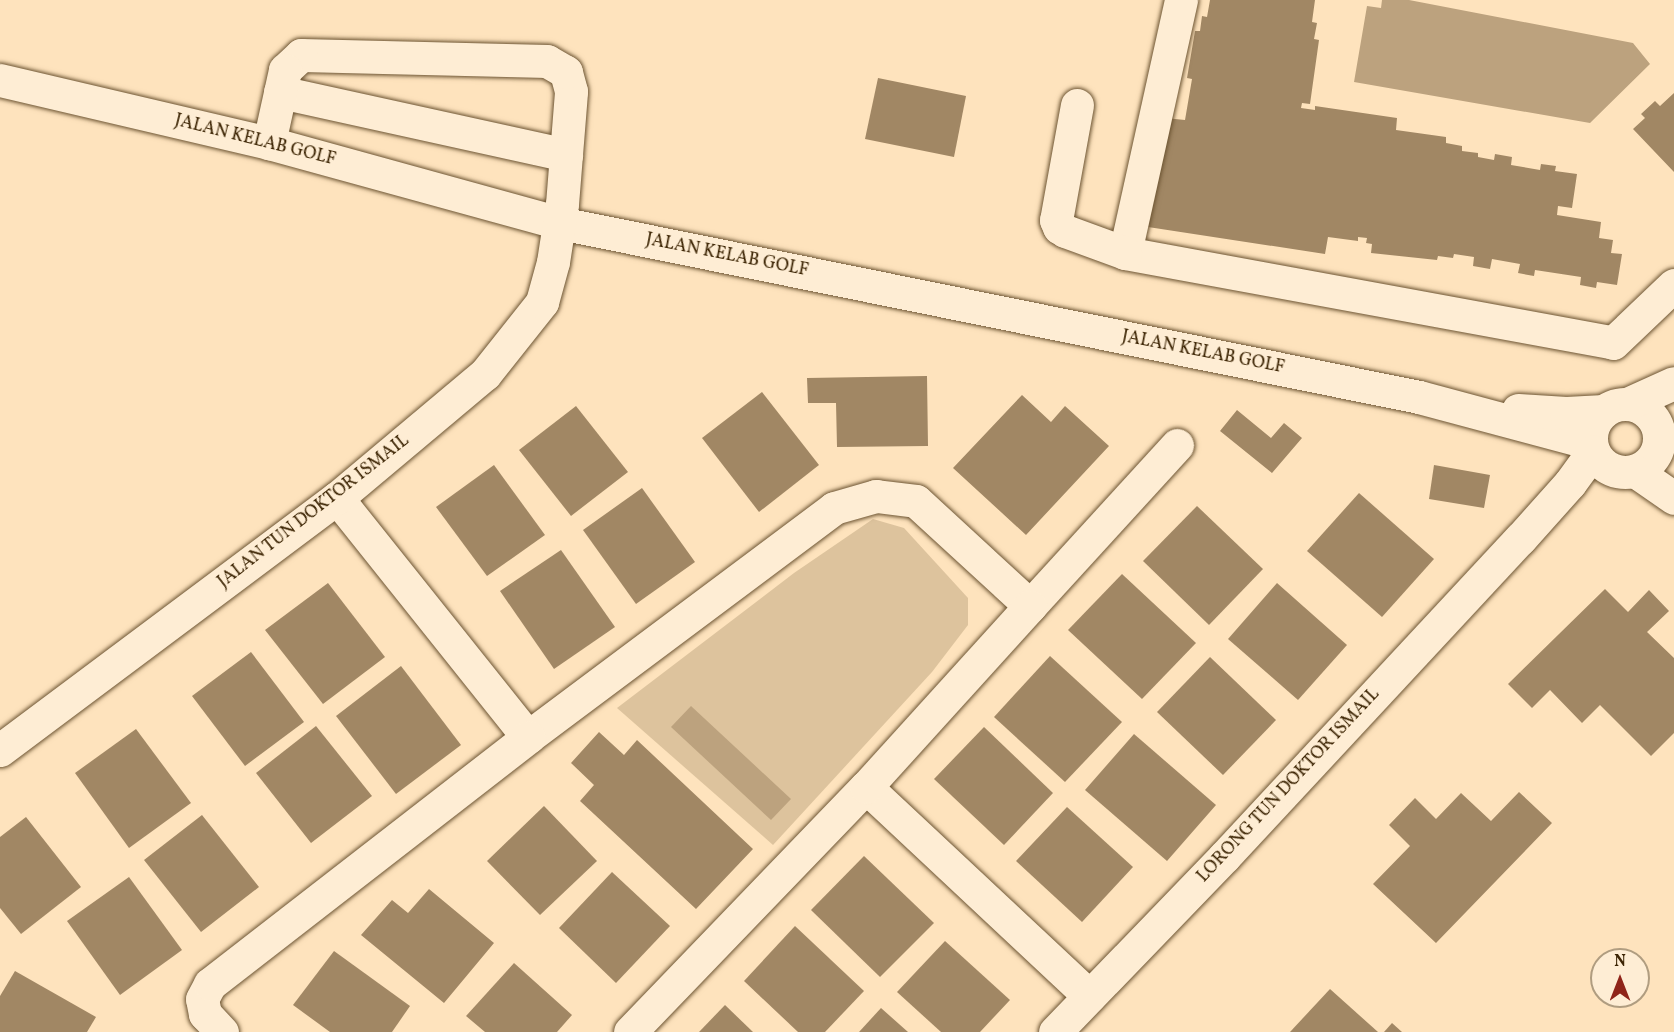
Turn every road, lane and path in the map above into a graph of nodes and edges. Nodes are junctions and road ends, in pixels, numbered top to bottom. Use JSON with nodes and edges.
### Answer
{"nodes":[{"id":1,"x":1181,"y":0,"type":"edge"},
{"id":2,"x":0,"y":80,"type":"edge"},
{"id":3,"x":280,"y":92,"type":"junction"},
{"id":4,"x":1077,"y":105,"type":"dead end"},
{"id":5,"x":269,"y":143,"type":"junction"},
{"id":6,"x":566,"y":155,"type":"junction"},
{"id":7,"x":560,"y":223,"type":"junction"},
{"id":8,"x":1125,"y":253,"type":"junction"},
{"id":9,"x":1674,"y":285,"type":"edge"},
{"id":10,"x":1674,"y":383,"type":"edge"},
{"id":11,"x":1459,"y":406,"type":"junction"},
{"id":12,"x":1616,"y":408,"type":"junction"},
{"id":13,"x":1667,"y":440,"type":"edge"},
{"id":14,"x":1177,"y":445,"type":"dead end"},
{"id":15,"x":1608,"y":459,"type":"junction"},
{"id":16,"x":337,"y":498,"type":"junction"},
{"id":17,"x":1674,"y":498,"type":"edge"},
{"id":18,"x":1030,"y":606,"type":"junction"},
{"id":19,"x":528,"y":737,"type":"junction"},
{"id":20,"x":0,"y":750,"type":"edge"},
{"id":21,"x":866,"y":787,"type":"junction"},
{"id":22,"x":1089,"y":996,"type":"junction"},
{"id":23,"x":222,"y":1032,"type":"edge"},
{"id":24,"x":630,"y":1032,"type":"edge"},
{"id":25,"x":1055,"y":1032,"type":"edge"}],
"edges":[{"from":1,"to":8,"type":"street"},
{"from":2,"to":5,"type":"street","name":"JALAN KELAB GOLF"},
{"from":3,"to":5,"type":"street","name":"JALAN TUN DOKTOR ISMAIL"},
{"from":3,"to":6,"type":"street"},
{"from":3,"to":6,"type":"street","name":"JALAN TUN DOKTOR ISMAIL"},
{"from":4,"to":8,"type":"street"},
{"from":5,"to":7,"type":"street","name":"JALAN KELAB GOLF"},
{"from":6,"to":7,"type":"street","name":"JALAN TUN DOKTOR ISMAIL"},
{"from":7,"to":11,"type":"street","name":"JALAN KELAB GOLF"},
{"from":7,"to":16,"type":"street","name":"JALAN TUN DOKTOR ISMAIL"},
{"from":8,"to":9,"type":"street"},
{"from":10,"to":12,"type":"street"},
{"from":11,"to":12,"type":"street","name":"JALAN KELAB GOLF"},
{"from":11,"to":15,"type":"street","name":"JALAN KELAB GOLF"},
{"from":12,"to":13,"type":"street"},
{"from":12,"to":15,"type":"street"},
{"from":13,"to":15,"type":"street"},
{"from":14,"to":18,"type":"street"},
{"from":15,"to":17,"type":"street","name":"JALAN KELAB GOLF"},
{"from":15,"to":22,"type":"street","name":"LORONG TUN DOKTOR ISMAIL"},
{"from":16,"to":19,"type":"street"},
{"from":16,"to":20,"type":"street","name":"JALAN TUN DOKTOR ISMAIL"},
{"from":18,"to":19,"type":"street"},
{"from":18,"to":21,"type":"street"},
{"from":19,"to":23,"type":"street"},
{"from":21,"to":22,"type":"street"},
{"from":21,"to":24,"type":"street"},
{"from":22,"to":25,"type":"street","name":"LORONG TUN DOKTOR ISMAIL"}]}
